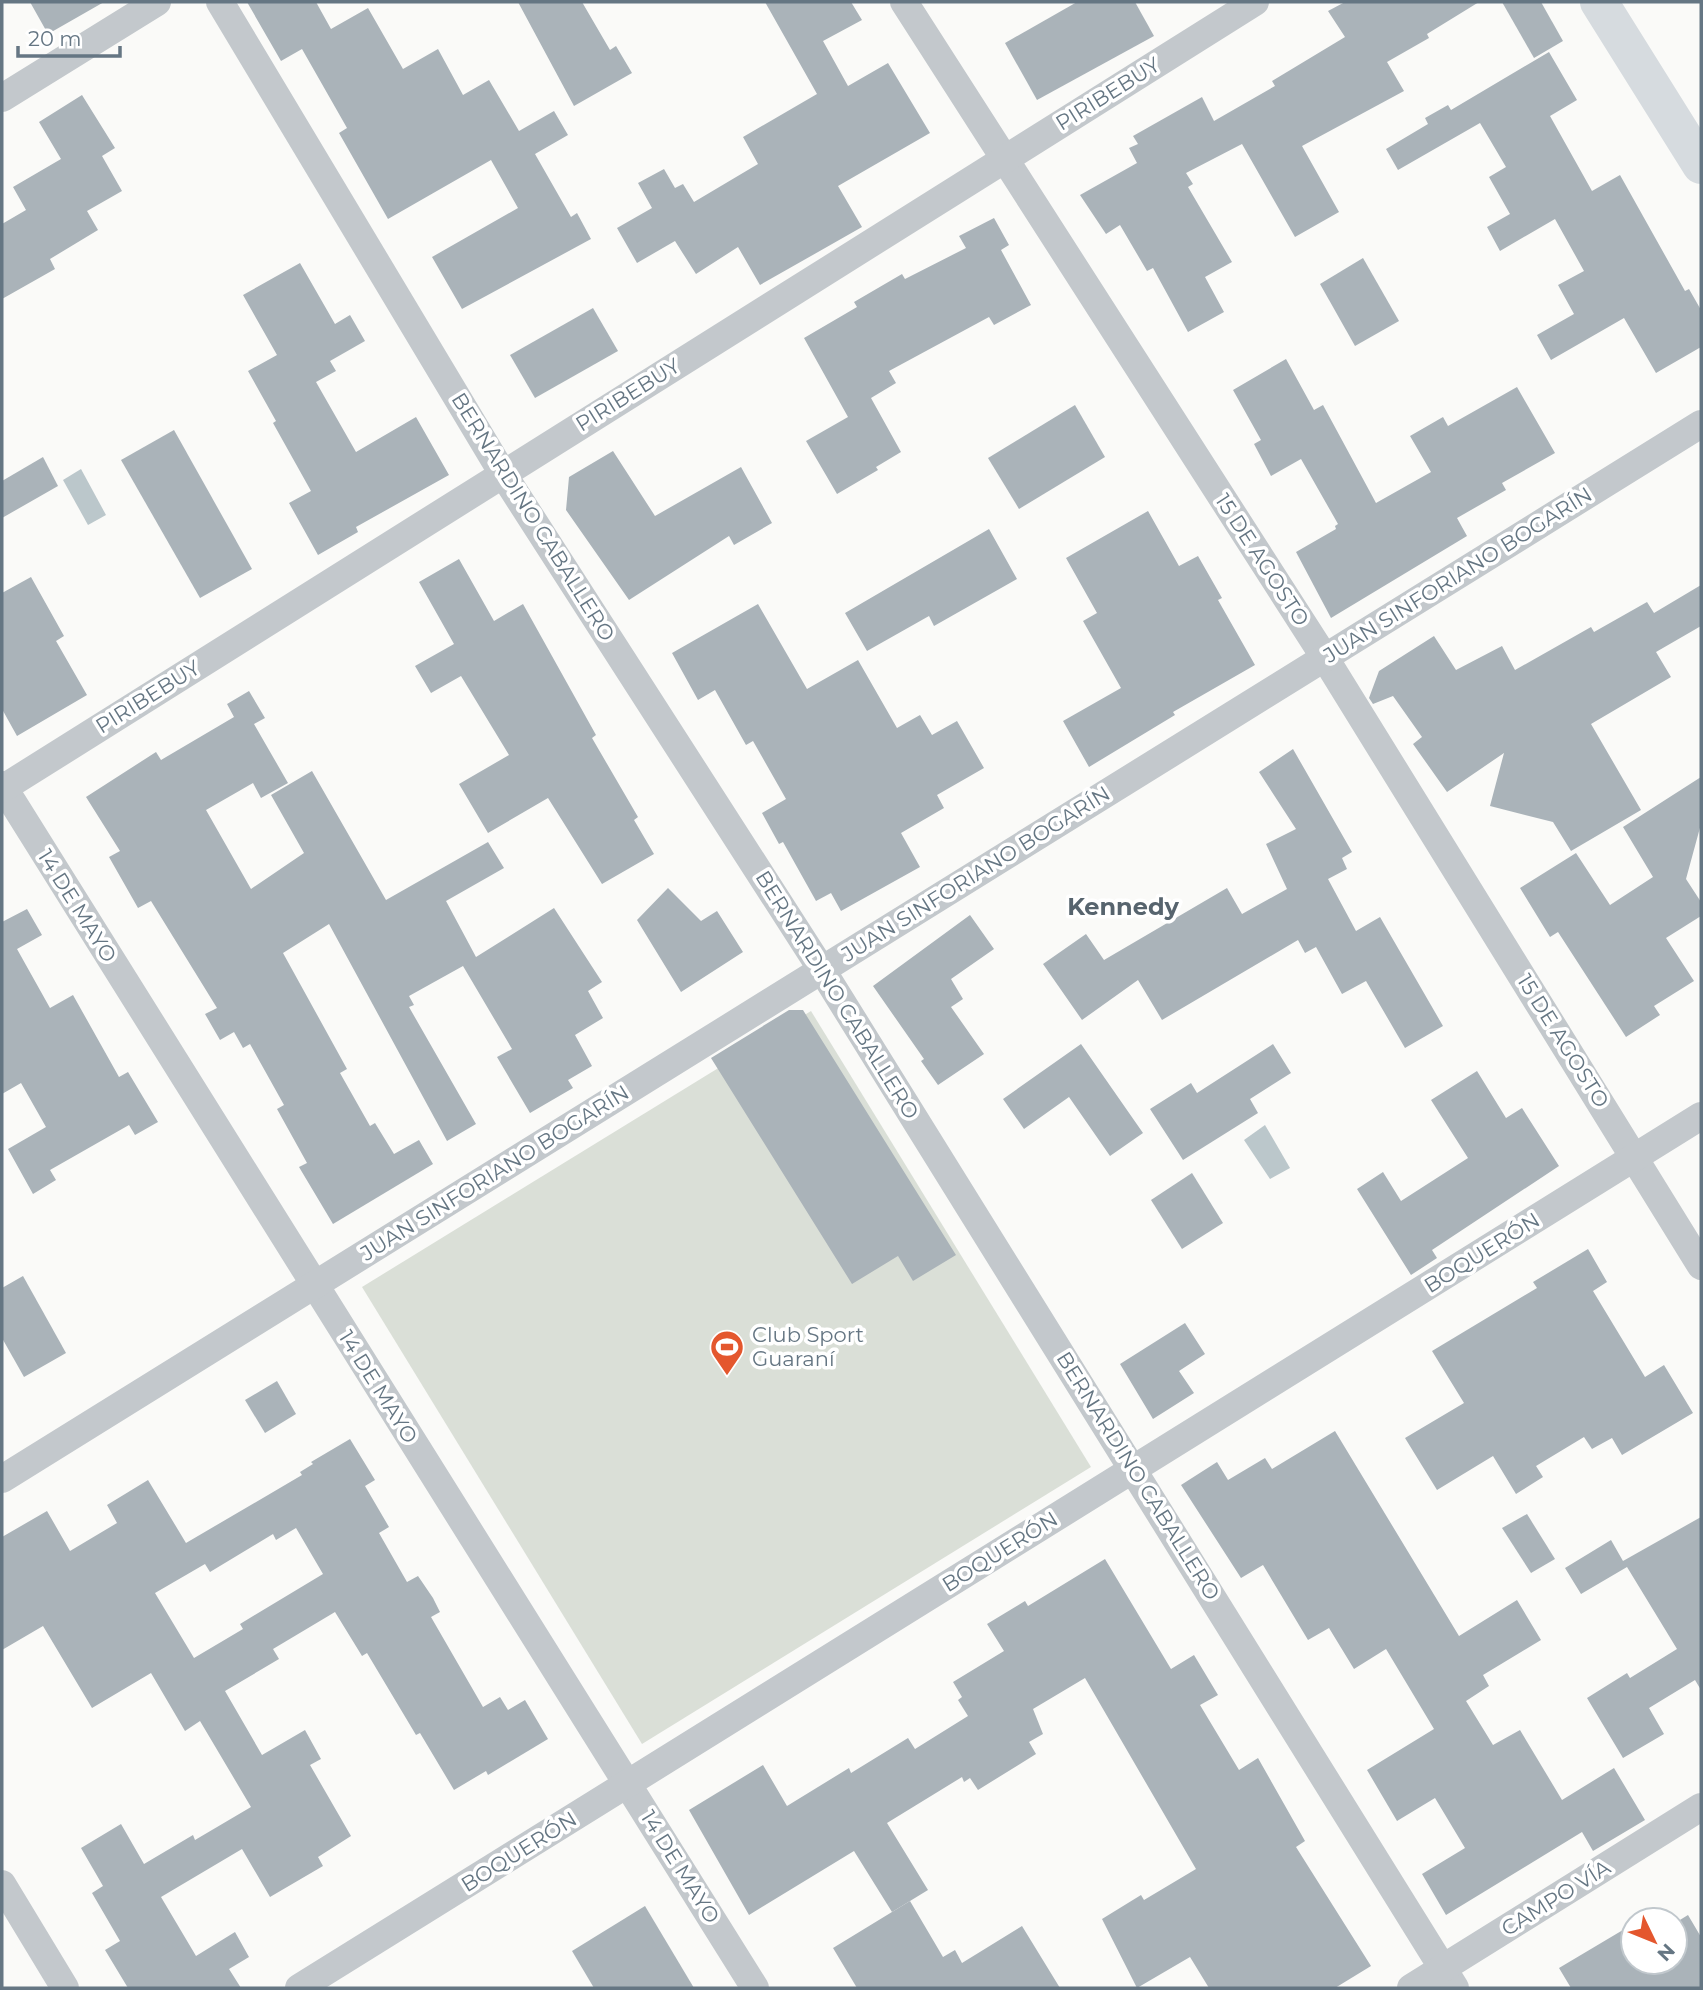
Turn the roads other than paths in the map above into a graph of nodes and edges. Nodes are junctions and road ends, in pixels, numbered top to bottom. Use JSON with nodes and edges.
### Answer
{"nodes":[{"id":1,"x":157,"y":2,"type":"edge"},
{"id":2,"x":220,"y":2,"type":"edge"},
{"id":3,"x":904,"y":2,"type":"edge"},
{"id":4,"x":1255,"y":2,"type":"edge"},
{"id":5,"x":1599,"y":2,"type":"edge"},
{"id":6,"x":2,"y":98,"type":"edge"},
{"id":7,"x":1004,"y":159,"type":"junction"},
{"id":8,"x":1701,"y":165,"type":"edge"},
{"id":9,"x":1701,"y":424,"type":"edge"},
{"id":10,"x":503,"y":474,"type":"junction"},
{"id":11,"x":1325,"y":658,"type":"junction"},
{"id":12,"x":2,"y":787,"type":"edge"},
{"id":13,"x":822,"y":970,"type":"junction"},
{"id":14,"x":1701,"y":1116,"type":"edge"},
{"id":15,"x":1635,"y":1157,"type":"junction"},
{"id":16,"x":1701,"y":1266,"type":"edge"},
{"id":17,"x":313,"y":1286,"type":"junction"},
{"id":18,"x":1134,"y":1468,"type":"junction"},
{"id":19,"x":2,"y":1479,"type":"edge"},
{"id":20,"x":628,"y":1784,"type":"junction"},
{"id":21,"x":1701,"y":1807,"type":"edge"},
{"id":22,"x":2,"y":1884,"type":"edge"},
{"id":23,"x":1449,"y":1978,"type":"edge"},
{"id":24,"x":65,"y":1988,"type":"edge"},
{"id":25,"x":299,"y":1988,"type":"edge"},
{"id":26,"x":755,"y":1988,"type":"edge"},
{"id":27,"x":1411,"y":1988,"type":"edge"}],
"edges":[{"from":1,"to":6,"type":"street"},
{"from":2,"to":10,"type":"street","name":"BERNARDINO CABALLERO"},
{"from":3,"to":7,"type":"street","name":"15 DE AGOSTO"},
{"from":4,"to":7,"type":"street","name":"PIRIBEBUY"},
{"from":5,"to":8,"type":"street"},
{"from":7,"to":10,"type":"street","name":"PIRIBEBUY"},
{"from":7,"to":11,"type":"street","name":"15 DE AGOSTO"},
{"from":9,"to":11,"type":"street","name":"JUAN SINFORIANO BOGARÍN"},
{"from":10,"to":12,"type":"street","name":"PIRIBEBUY"},
{"from":10,"to":13,"type":"street","name":"BERNARDINO CABALLERO"},
{"from":11,"to":13,"type":"street","name":"JUAN SINFORIANO BOGARÍN"},
{"from":11,"to":15,"type":"street","name":"15 DE AGOSTO"},
{"from":12,"to":17,"type":"street","name":"14 DE MAYO"},
{"from":13,"to":17,"type":"street","name":"JUAN SINFORIANO BOGARÍN"},
{"from":13,"to":18,"type":"street","name":"BERNARDINO CABALLERO"},
{"from":14,"to":15,"type":"street","name":"BOQUERÓN"},
{"from":15,"to":16,"type":"street","name":"15 DE AGOSTO"},
{"from":15,"to":18,"type":"street","name":"BOQUERÓN"},
{"from":17,"to":19,"type":"street","name":"JUAN SINFORIANO BOGARÍN"},
{"from":17,"to":20,"type":"street","name":"14 DE MAYO"},
{"from":18,"to":20,"type":"street","name":"BOQUERÓN"},
{"from":18,"to":23,"type":"street","name":"BERNARDINO CABALLERO"},
{"from":20,"to":25,"type":"street","name":"BOQUERÓN"},
{"from":20,"to":26,"type":"street","name":"14 DE MAYO"},
{"from":21,"to":23,"type":"street","name":"CAMPO VÍA"},
{"from":22,"to":24,"type":"street"},
{"from":23,"to":27,"type":"street","name":"CAMPO VÍA"}]}
